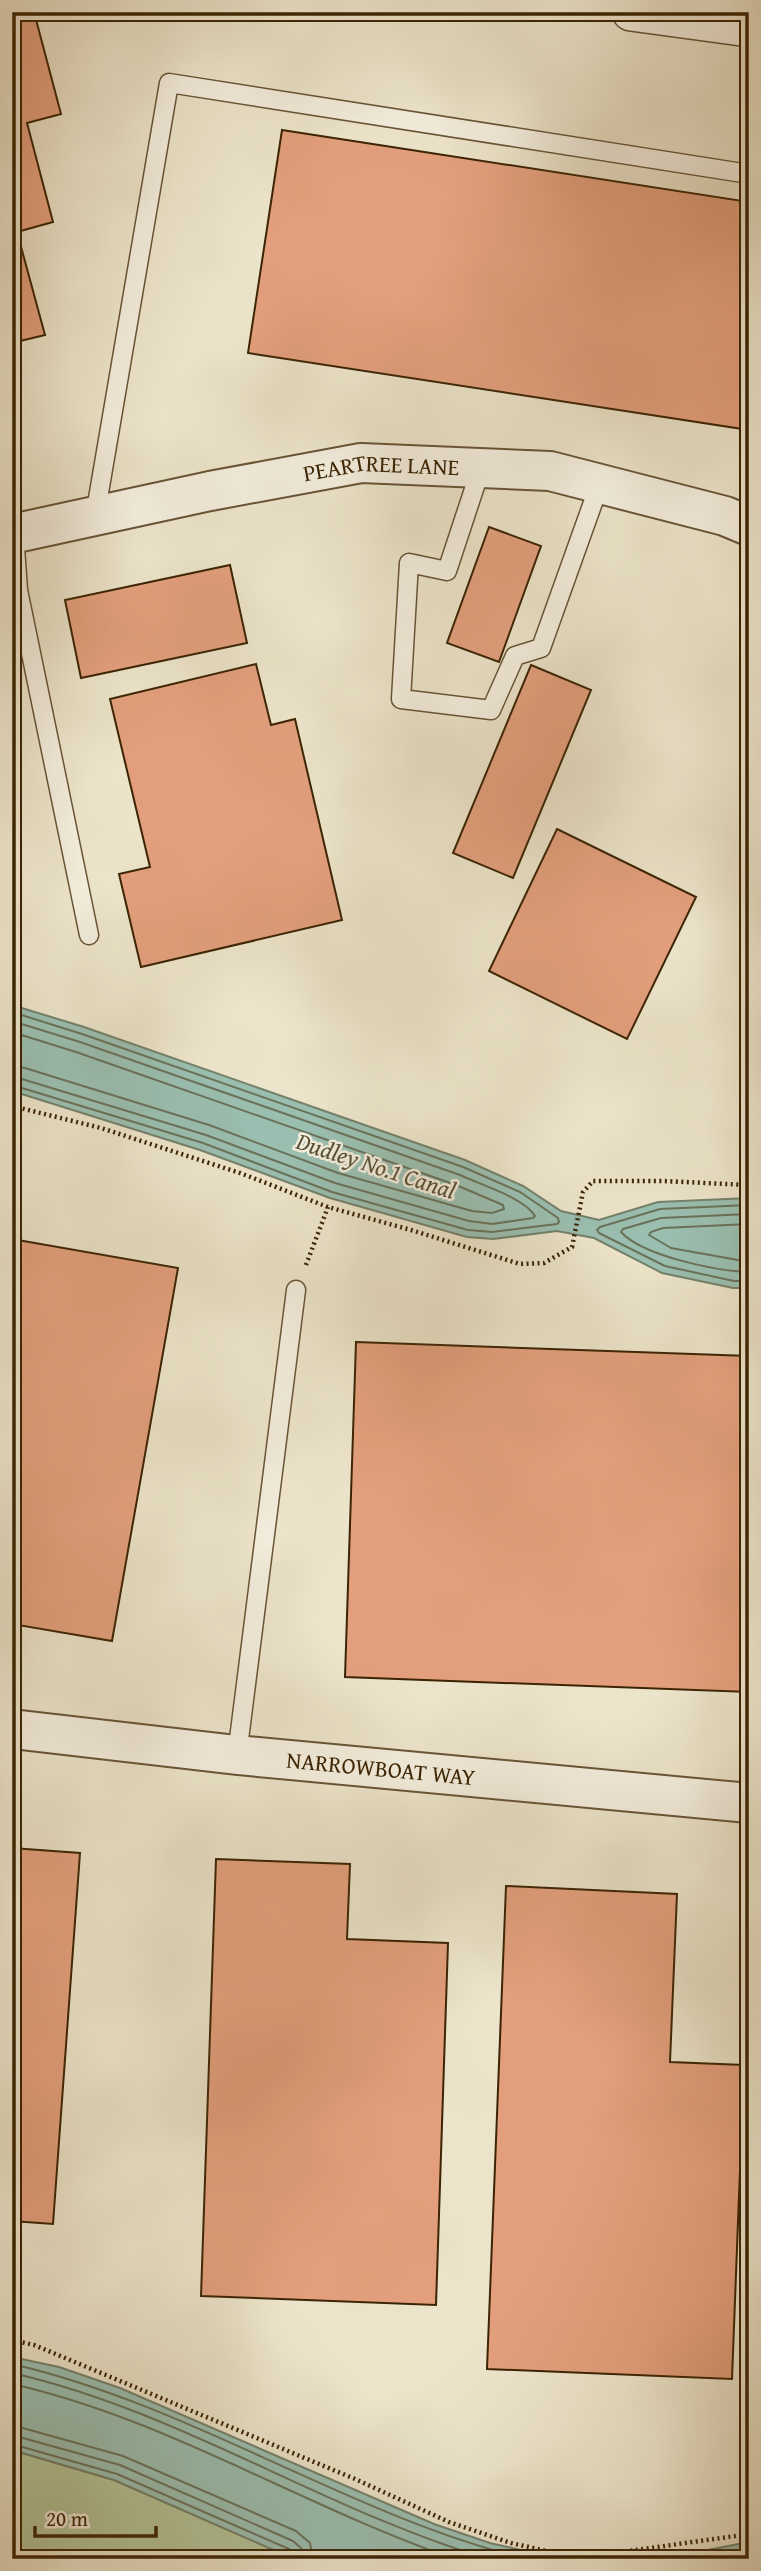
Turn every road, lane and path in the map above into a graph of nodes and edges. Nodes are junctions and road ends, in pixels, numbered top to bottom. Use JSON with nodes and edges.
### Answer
{"nodes":[{"id":1,"x":631,"y":12,"type":"edge"},
{"id":2,"x":749,"y":28,"type":"edge"},
{"id":3,"x":749,"y":174,"type":"edge"},
{"id":4,"x":481,"y":468,"type":"junction"},
{"id":5,"x":600,"y":484,"type":"junction"},
{"id":6,"x":95,"y":516,"type":"junction"},
{"id":7,"x":749,"y":526,"type":"edge"},
{"id":8,"x":13,"y":534,"type":"edge"},
{"id":9,"x":89,"y":935,"type":"dead end"},
{"id":10,"x":12,"y":1105,"type":"edge"},
{"id":11,"x":749,"y":1185,"type":"edge"},
{"id":12,"x":328,"y":1207,"type":"junction"},
{"id":13,"x":296,"y":1290,"type":"joint"},
{"id":14,"x":12,"y":1730,"type":"edge"},
{"id":15,"x":237,"y":1755,"type":"junction"},
{"id":16,"x":749,"y":1803,"type":"edge"},
{"id":17,"x":12,"y":2340,"type":"edge"},
{"id":18,"x":749,"y":2534,"type":"edge"},
{"id":19,"x":12,"y":2555,"type":"edge"},
{"id":20,"x":24,"y":2559,"type":"edge"}],
"edges":[{"from":1,"to":2,"type":"street"},
{"from":3,"to":6,"type":"lane"},
{"from":4,"to":5,"type":"street","name":"PEARTREE LANE"},
{"from":4,"to":5,"type":"lane"},
{"from":4,"to":6,"type":"street","name":"PEARTREE LANE"},
{"from":5,"to":7,"type":"street","name":"PEARTREE LANE"},
{"from":6,"to":8,"type":"street","name":"PEARTREE LANE"},
{"from":8,"to":9,"type":"lane"},
{"from":10,"to":12,"type":"path"},
{"from":11,"to":12,"type":"path"},
{"from":12,"to":13,"type":"path"},
{"from":13,"to":15,"type":"lane"},
{"from":14,"to":15,"type":"street","name":"NARROWBOAT WAY"},
{"from":15,"to":16,"type":"street","name":"NARROWBOAT WAY"},
{"from":17,"to":18,"type":"path"},
{"from":19,"to":20,"type":"path"}]}
